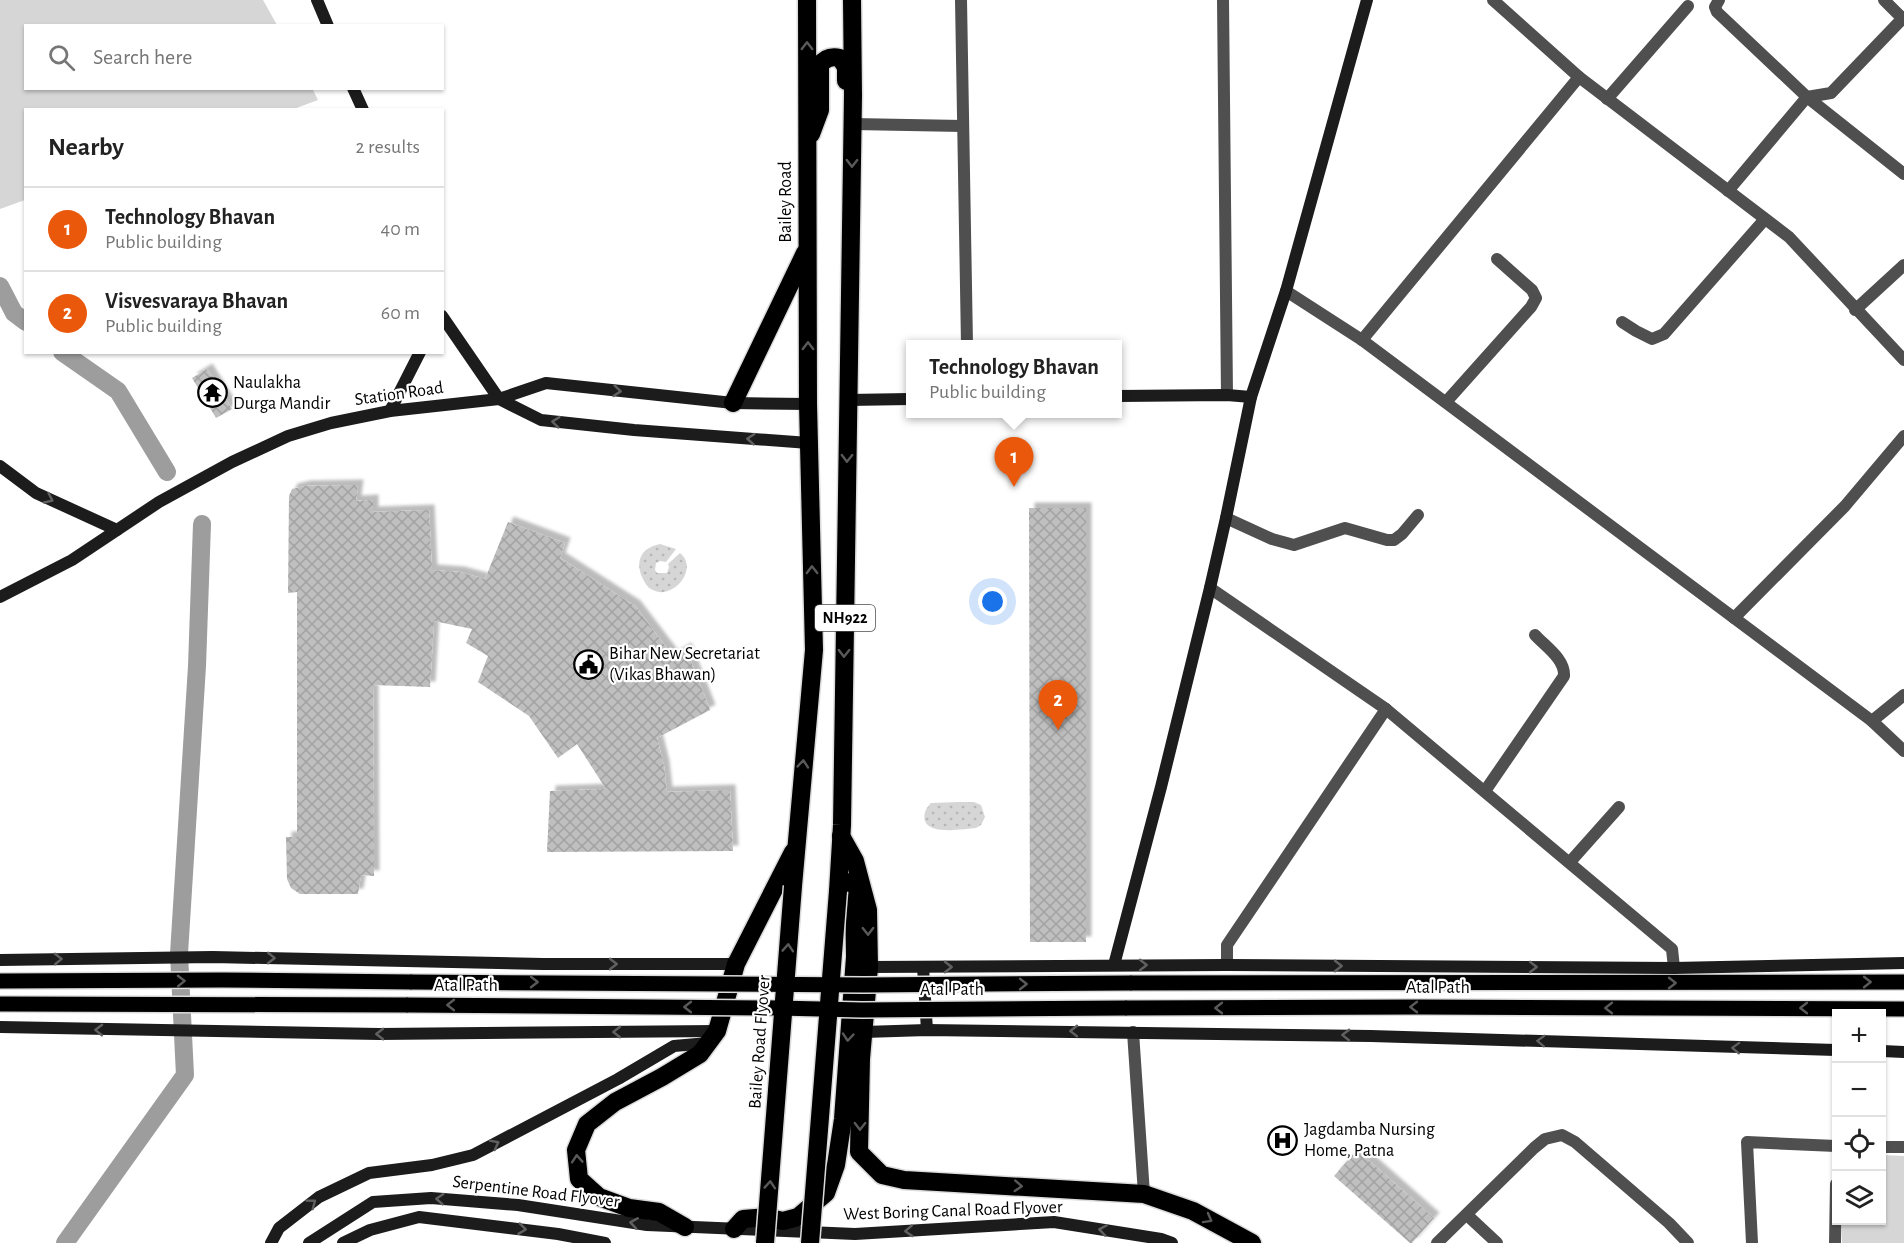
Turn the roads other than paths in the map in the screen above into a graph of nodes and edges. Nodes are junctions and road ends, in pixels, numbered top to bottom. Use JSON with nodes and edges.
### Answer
{"nodes":[{"id":1,"x":317,"y":0,"type":"edge"},
{"id":2,"x":807,"y":0,"type":"edge"},
{"id":3,"x":852,"y":0,"type":"edge"},
{"id":4,"x":961,"y":0,"type":"edge"},
{"id":5,"x":1223,"y":0,"type":"edge"},
{"id":6,"x":1367,"y":0,"type":"edge"},
{"id":7,"x":1493,"y":0,"type":"edge"},
{"id":8,"x":1719,"y":0,"type":"edge"},
{"id":9,"x":1884,"y":0,"type":"edge"},
{"id":10,"x":1688,"y":6,"type":"dead end"},
{"id":11,"x":1903,"y":17,"type":"edge"},
{"id":12,"x":327,"y":24,"type":"edge"},
{"id":13,"x":1578,"y":77,"type":"junction"},
{"id":14,"x":354,"y":90,"type":"edge"},
{"id":15,"x":854,"y":95,"type":"junction"},
{"id":16,"x":1807,"y":97,"type":"junction"},
{"id":17,"x":1607,"y":99,"type":"junction"},
{"id":18,"x":362,"y":108,"type":"edge"},
{"id":19,"x":853,"y":124,"type":"junction"},
{"id":20,"x":963,"y":126,"type":"junction"},
{"id":21,"x":807,"y":147,"type":"junction"},
{"id":22,"x":1904,"y":174,"type":"edge"},
{"id":23,"x":1728,"y":191,"type":"junction"},
{"id":24,"x":1765,"y":219,"type":"junction"},
{"id":25,"x":807,"y":248,"type":"junction"},
{"id":26,"x":1497,"y":259,"type":"dead end"},
{"id":27,"x":1904,"y":265,"type":"edge"},
{"id":28,"x":1286,"y":291,"type":"junction"},
{"id":29,"x":1855,"y":310,"type":"junction"},
{"id":30,"x":444,"y":319,"type":"edge"},
{"id":31,"x":1622,"y":322,"type":"dead end"},
{"id":32,"x":967,"y":340,"type":"edge"},
{"id":33,"x":1362,"y":340,"type":"junction"},
{"id":34,"x":419,"y":354,"type":"edge"},
{"id":35,"x":1904,"y":360,"type":"edge"},
{"id":36,"x":1227,"y":395,"type":"junction"},
{"id":37,"x":1122,"y":396,"type":"edge"},
{"id":38,"x":1251,"y":397,"type":"junction"},
{"id":39,"x":499,"y":399,"type":"junction"},
{"id":40,"x":906,"y":399,"type":"edge"},
{"id":41,"x":848,"y":400,"type":"junction"},
{"id":42,"x":1446,"y":402,"type":"junction"},
{"id":43,"x":733,"y":403,"type":"junction"},
{"id":44,"x":808,"y":404,"type":"junction"},
{"id":45,"x":390,"y":411,"type":"junction"},
{"id":46,"x":1904,"y":436,"type":"edge"},
{"id":47,"x":809,"y":443,"type":"junction"},
{"id":48,"x":0,"y":466,"type":"edge"},
{"id":49,"x":1418,"y":515,"type":"dead end"},
{"id":50,"x":1226,"y":518,"type":"junction"},
{"id":51,"x":117,"y":530,"type":"junction"},
{"id":52,"x":1210,"y":588,"type":"junction"},
{"id":53,"x":0,"y":597,"type":"edge"},
{"id":54,"x":1734,"y":618,"type":"junction"},
{"id":55,"x":1535,"y":635,"type":"dead end"},
{"id":56,"x":1904,"y":695,"type":"edge"},
{"id":57,"x":1386,"y":709,"type":"junction"},
{"id":58,"x":1872,"y":721,"type":"junction"},
{"id":59,"x":1904,"y":750,"type":"edge"},
{"id":60,"x":1485,"y":791,"type":"junction"},
{"id":61,"x":1619,"y":807,"type":"dead end"},
{"id":62,"x":841,"y":836,"type":"junction"},
{"id":63,"x":797,"y":845,"type":"junction"},
{"id":64,"x":840,"y":855,"type":"junction"},
{"id":65,"x":1570,"y":862,"type":"junction"},
{"id":66,"x":0,"y":960,"type":"edge"},
{"id":67,"x":1904,"y":963,"type":"edge"},
{"id":68,"x":736,"y":964,"type":"junction"},
{"id":69,"x":1114,"y":965,"type":"junction"},
{"id":70,"x":1227,"y":965,"type":"junction"},
{"id":71,"x":869,"y":967,"type":"junction"},
{"id":72,"x":924,"y":967,"type":"junction"},
{"id":73,"x":1674,"y":968,"type":"junction"},
{"id":74,"x":0,"y":981,"type":"edge"},
{"id":75,"x":1904,"y":982,"type":"edge"},
{"id":76,"x":0,"y":1004,"type":"edge"},
{"id":77,"x":1904,"y":1009,"type":"edge"},
{"id":78,"x":0,"y":1027,"type":"edge"},
{"id":79,"x":927,"y":1030,"type":"junction"},
{"id":80,"x":864,"y":1032,"type":"junction"},
{"id":81,"x":1133,"y":1032,"type":"junction"},
{"id":82,"x":708,"y":1043,"type":"junction"},
{"id":83,"x":1832,"y":1050,"type":"edge"},
{"id":84,"x":1886,"y":1051,"type":"edge"},
{"id":85,"x":1904,"y":1052,"type":"edge"},
{"id":86,"x":1832,"y":1146,"type":"edge"},
{"id":87,"x":1886,"y":1147,"type":"edge"},
{"id":88,"x":1904,"y":1147,"type":"edge"},
{"id":89,"x":1144,"y":1194,"type":"junction"},
{"id":90,"x":1467,"y":1215,"type":"junction"},
{"id":91,"x":1835,"y":1225,"type":"edge"},
{"id":92,"x":686,"y":1227,"type":"junction"},
{"id":93,"x":734,"y":1229,"type":"junction"},
{"id":94,"x":1167,"y":1241,"type":"edge"},
{"id":95,"x":272,"y":1243,"type":"edge"},
{"id":96,"x":309,"y":1243,"type":"edge"},
{"id":97,"x":343,"y":1243,"type":"edge"},
{"id":98,"x":605,"y":1243,"type":"edge"},
{"id":99,"x":765,"y":1243,"type":"edge"},
{"id":100,"x":810,"y":1243,"type":"edge"},
{"id":101,"x":1252,"y":1243,"type":"edge"},
{"id":102,"x":1437,"y":1243,"type":"edge"},
{"id":103,"x":1497,"y":1243,"type":"edge"},
{"id":104,"x":1688,"y":1243,"type":"edge"},
{"id":105,"x":1752,"y":1243,"type":"edge"},
{"id":106,"x":1835,"y":1243,"type":"edge"}],
"edges":[{"from":1,"to":12,"type":"street"},
{"from":21,"to":2,"type":"highway","name":"Bailey Road","number":"NH922","one_way":true},
{"from":3,"to":15,"type":"highway","number":"NH922"},
{"from":4,"to":20,"type":"street"},
{"from":5,"to":36,"type":"street"},
{"from":6,"to":28,"type":"street"},
{"from":7,"to":13,"type":"street"},
{"from":8,"to":16,"type":"street"},
{"from":9,"to":11,"type":"street"},
{"from":10,"to":17,"type":"street"},
{"from":11,"to":16,"type":"street"},
{"from":13,"to":17,"type":"street"},
{"from":13,"to":33,"type":"street"},
{"from":14,"to":18,"type":"street"},
{"from":15,"to":19,"type":"highway","number":"NH922"},
{"from":15,"to":21,"type":"highway"},
{"from":16,"to":22,"type":"street"},
{"from":16,"to":23,"type":"street"},
{"from":17,"to":23,"type":"street"},
{"from":19,"to":20,"type":"street"},
{"from":19,"to":41,"type":"highway","number":"NH922","one_way":true},
{"from":20,"to":32,"type":"street"},
{"from":21,"to":25,"type":"highway","name":"Bailey Road","number":"NH922"},
{"from":23,"to":24,"type":"street"},
{"from":24,"to":29,"type":"street"},
{"from":24,"to":31,"type":"street"},
{"from":25,"to":43,"type":"highway"},
{"from":44,"to":25,"type":"highway","name":"Bailey Road","number":"NH922","one_way":true},
{"from":26,"to":42,"type":"street"},
{"from":27,"to":29,"type":"street"},
{"from":28,"to":33,"type":"street"},
{"from":28,"to":38,"type":"street"},
{"from":29,"to":35,"type":"street"},
{"from":30,"to":39,"type":"street"},
{"from":33,"to":42,"type":"street"},
{"from":34,"to":45,"type":"street"},
{"from":36,"to":37,"type":"street"},
{"from":36,"to":38,"type":"street"},
{"from":38,"to":50,"type":"street"},
{"from":39,"to":43,"type":"street","name":"Station Road","one_way":true},
{"from":39,"to":45,"type":"street","name":"Station Road"},
{"from":47,"to":39,"type":"street","one_way":true},
{"from":40,"to":41,"type":"street"},
{"from":41,"to":62,"type":"highway","number":"NH922","one_way":true},
{"from":42,"to":54,"type":"street"},
{"from":43,"to":44,"type":"street","name":"Station Road"},
{"from":44,"to":47,"type":"highway","number":"NH922"},
{"from":45,"to":51,"type":"street","name":"Station Road"},
{"from":46,"to":54,"type":"street"},
{"from":63,"to":47,"type":"highway","number":"NH922","one_way":true},
{"from":48,"to":51,"type":"street","one_way":true},
{"from":49,"to":50,"type":"street"},
{"from":50,"to":52,"type":"street"},
{"from":51,"to":53,"type":"street","name":"Station Road"},
{"from":52,"to":57,"type":"street"},
{"from":52,"to":69,"type":"street"},
{"from":54,"to":58,"type":"street"},
{"from":55,"to":60,"type":"street"},
{"from":56,"to":58,"type":"street"},
{"from":57,"to":60,"type":"street"},
{"from":57,"to":70,"type":"street"},
{"from":58,"to":59,"type":"street"},
{"from":60,"to":65,"type":"street"},
{"from":61,"to":65,"type":"street"},
{"from":62,"to":64,"type":"highway","number":"NH922"},
{"from":62,"to":71,"type":"highway","one_way":true},
{"from":63,"to":68,"type":"highway"},
{"from":99,"to":63,"type":"highway","name":"Bailey Road Flyover","number":"NH922","one_way":true,"bridge":true},
{"from":64,"to":93,"type":"highway","one_way":true},
{"from":64,"to":100,"type":"highway","number":"NH922","bridge":true},
{"from":65,"to":73,"type":"street"},
{"from":66,"to":68,"type":"street","one_way":true},
{"from":67,"to":73,"type":"street"},
{"from":68,"to":82,"type":"highway"},
{"from":69,"to":70,"type":"street","one_way":true},
{"from":72,"to":69,"type":"street","one_way":true},
{"from":70,"to":73,"type":"street","one_way":true},
{"from":71,"to":72,"type":"street"},
{"from":71,"to":80,"type":"highway"},
{"from":72,"to":79,"type":"street"},
{"from":74,"to":75,"type":"main road","name":"Atal Path","one_way":true,"bridge":true},
{"from":77,"to":76,"type":"main road","name":"Atal Path","one_way":true,"bridge":true},
{"from":82,"to":78,"type":"street","one_way":true},
{"from":79,"to":80,"type":"street"},
{"from":81,"to":79,"type":"street","one_way":true},
{"from":80,"to":89,"type":"highway","one_way":true},
{"from":83,"to":81,"type":"street","one_way":true},
{"from":81,"to":89,"type":"street"},
{"from":92,"to":82,"type":"highway","one_way":true},
{"from":95,"to":82,"type":"street","one_way":true},
{"from":84,"to":85,"type":"street"},
{"from":86,"to":105,"type":"street"},
{"from":87,"to":88,"type":"street"},
{"from":89,"to":101,"type":"highway","one_way":true},
{"from":90,"to":102,"type":"street"},
{"from":90,"to":103,"type":"street"},
{"from":90,"to":104,"type":"street"},
{"from":91,"to":106,"type":"street"},
{"from":92,"to":93,"type":"street","name":"Serpentine Road Flyover"},
{"from":92,"to":96,"type":"street","name":"Serpentine Road Flyover","one_way":true},
{"from":94,"to":93,"type":"street","name":"West Boring Canal Road Flyover","one_way":true},
{"from":97,"to":98,"type":"street","one_way":true}]}
